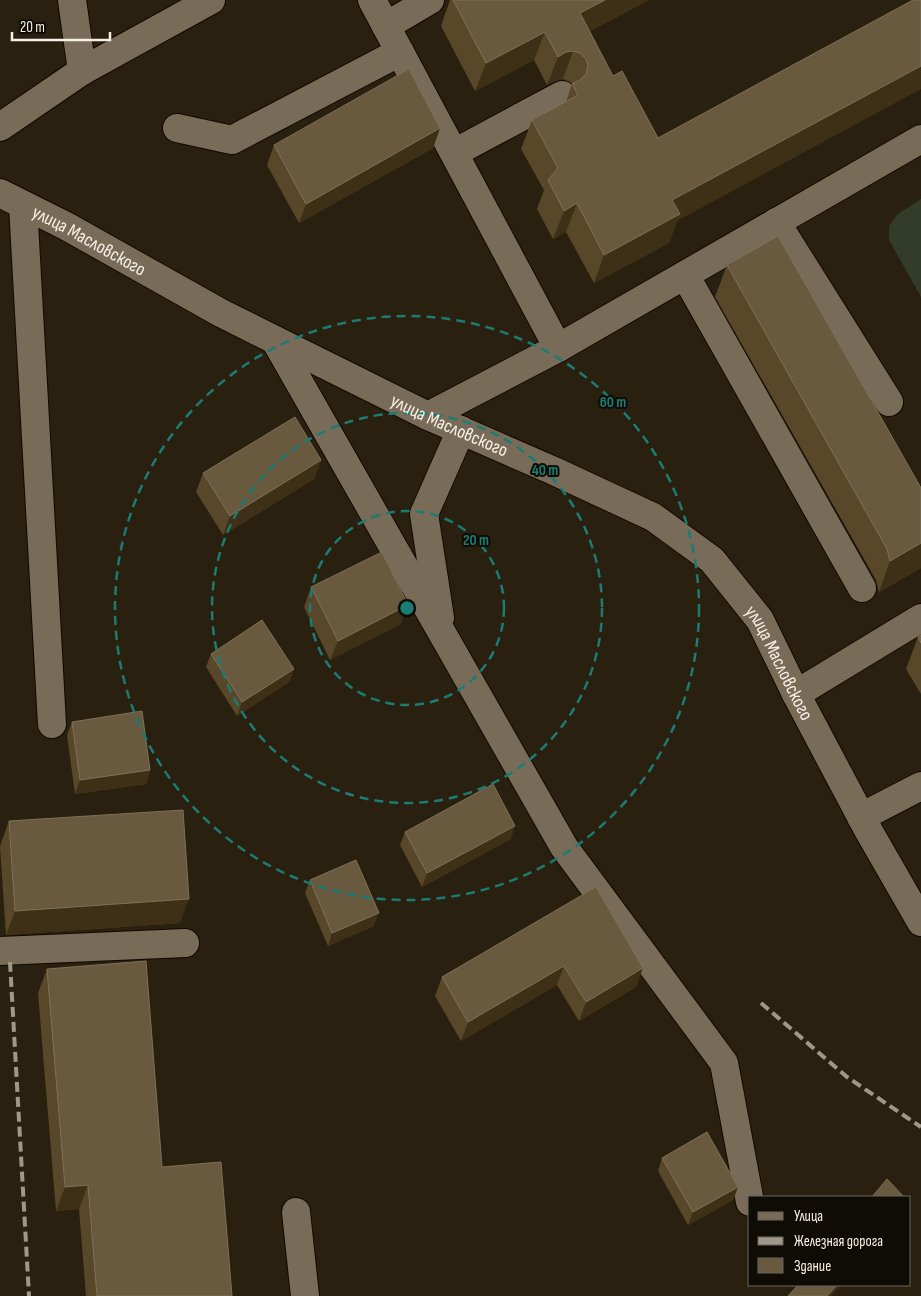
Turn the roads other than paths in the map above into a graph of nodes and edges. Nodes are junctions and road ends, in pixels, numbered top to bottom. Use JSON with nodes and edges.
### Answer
{"nodes":[{"id":1,"x":72,"y":0,"type":"edge"},
{"id":2,"x":211,"y":0,"type":"edge"},
{"id":3,"x":372,"y":0,"type":"edge"},
{"id":4,"x":430,"y":0,"type":"edge"},
{"id":5,"x":386,"y":26,"type":"junction"},
{"id":6,"x":400,"y":52,"type":"junction"},
{"id":7,"x":82,"y":71,"type":"junction"},
{"id":8,"x":562,"y":95,"type":"dead end"},
{"id":9,"x":0,"y":127,"type":"edge"},
{"id":10,"x":177,"y":128,"type":"dead end"},
{"id":11,"x":921,"y":139,"type":"edge"},
{"id":12,"x":454,"y":153,"type":"junction"},
{"id":13,"x":11,"y":199,"type":"edge"},
{"id":14,"x":776,"y":222,"type":"junction"},
{"id":15,"x":685,"y":275,"type":"junction"},
{"id":16,"x":275,"y":340,"type":"junction"},
{"id":17,"x":558,"y":348,"type":"junction"},
{"id":18,"x":890,"y":402,"type":"dead end"},
{"id":19,"x":428,"y":416,"type":"junction"},
{"id":20,"x":461,"y":430,"type":"junction"},
{"id":21,"x":862,"y":588,"type":"dead end"},
{"id":22,"x":921,"y":618,"type":"edge"},
{"id":23,"x":442,"y":634,"type":"junction"},
{"id":24,"x":796,"y":694,"type":"junction"},
{"id":25,"x":52,"y":724,"type":"dead end"},
{"id":26,"x":921,"y":786,"type":"edge"},
{"id":27,"x":861,"y":817,"type":"junction"},
{"id":28,"x":921,"y":922,"type":"edge"},
{"id":29,"x":185,"y":943,"type":"dead end"},
{"id":30,"x":0,"y":951,"type":"edge"},
{"id":31,"x":749,"y":1196,"type":"edge"},
{"id":32,"x":296,"y":1212,"type":"dead end"},
{"id":33,"x":305,"y":1296,"type":"edge"}],
"edges":[{"from":1,"to":7,"type":"street"},
{"from":2,"to":7,"type":"street"},
{"from":3,"to":5,"type":"street"},
{"from":4,"to":5,"type":"street"},
{"from":5,"to":6,"type":"street"},
{"from":6,"to":10,"type":"street"},
{"from":6,"to":12,"type":"street"},
{"from":7,"to":9,"type":"street"},
{"from":8,"to":12,"type":"street"},
{"from":11,"to":14,"type":"street"},
{"from":12,"to":17,"type":"street"},
{"from":13,"to":16,"type":"street","name":"улица Масловского"},
{"from":13,"to":25,"type":"street"},
{"from":14,"to":15,"type":"street"},
{"from":14,"to":18,"type":"street"},
{"from":15,"to":17,"type":"street"},
{"from":15,"to":21,"type":"street"},
{"from":16,"to":19,"type":"street","name":"улица Масловского"},
{"from":16,"to":23,"type":"street"},
{"from":17,"to":19,"type":"street"},
{"from":19,"to":20,"type":"street","name":"улица Масловского"},
{"from":20,"to":23,"type":"street"},
{"from":20,"to":24,"type":"street","name":"улица Масловского"},
{"from":22,"to":24,"type":"street"},
{"from":23,"to":31,"type":"street"},
{"from":24,"to":27,"type":"street","name":"улица Масловского"},
{"from":26,"to":27,"type":"street"},
{"from":27,"to":28,"type":"street","name":"улица Масловского"},
{"from":29,"to":30,"type":"street"},
{"from":32,"to":33,"type":"street"}]}
